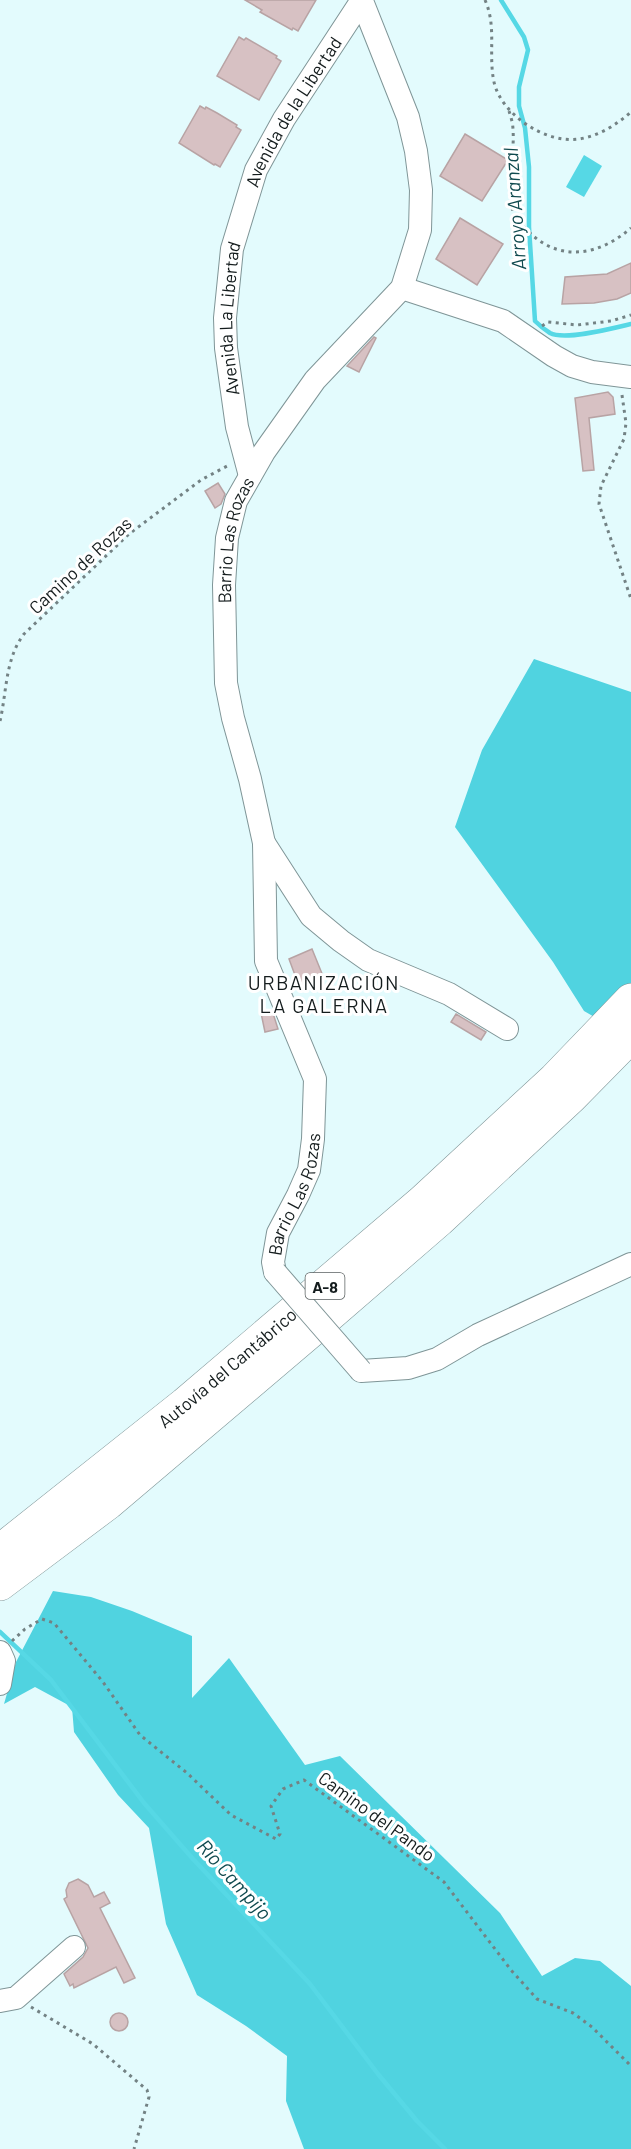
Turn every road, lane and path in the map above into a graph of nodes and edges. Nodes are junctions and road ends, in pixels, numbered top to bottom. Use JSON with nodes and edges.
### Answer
{"nodes":[{"id":1,"x":362,"y":0,"type":"edge"},
{"id":2,"x":485,"y":0,"type":"edge"},
{"id":3,"x":509,"y":111,"type":"junction"},
{"id":4,"x":631,"y":112,"type":"edge"},
{"id":5,"x":627,"y":115,"type":"junction"},
{"id":6,"x":631,"y":121,"type":"edge"},
{"id":7,"x":631,"y":228,"type":"edge"},
{"id":8,"x":236,"y":231,"type":"joint"},
{"id":9,"x":402,"y":288,"type":"junction"},
{"id":10,"x":631,"y":315,"type":"edge"},
{"id":11,"x":548,"y":322,"type":"dead end"},
{"id":12,"x":624,"y":376,"type":"edge"},
{"id":13,"x":248,"y":467,"type":"junction"},
{"id":14,"x":631,"y":598,"type":"edge"},
{"id":15,"x":0,"y":721,"type":"edge"},
{"id":16,"x":264,"y":843,"type":"junction"},
{"id":17,"x":631,"y":1000,"type":"edge"},
{"id":18,"x":507,"y":1029,"type":"dead end"},
{"id":19,"x":631,"y":1036,"type":"edge"},
{"id":20,"x":631,"y":1263,"type":"edge"},
{"id":21,"x":0,"y":1551,"type":"edge"},
{"id":22,"x":0,"y":1584,"type":"edge"},
{"id":23,"x":0,"y":1652,"type":"edge"},
{"id":24,"x":0,"y":1684,"type":"edge"},
{"id":25,"x":74,"y":1947,"type":"dead end"},
{"id":26,"x":8,"y":2000,"type":"edge"},
{"id":27,"x":631,"y":2066,"type":"edge"},
{"id":28,"x":134,"y":2149,"type":"edge"}],
"edges":[{"from":1,"to":8,"type":"street","name":"Avenida de la Libertad"},
{"from":1,"to":9,"type":"street"},
{"from":2,"to":3,"type":"path"},
{"from":3,"to":5,"type":"path"},
{"from":3,"to":7,"type":"path"},
{"from":4,"to":5,"type":"path"},
{"from":5,"to":6,"type":"path"},
{"from":8,"to":13,"type":"street","name":"Avenida La Libertad"},
{"from":9,"to":12,"type":"street"},
{"from":9,"to":13,"type":"street","name":"Barrio Las Rozas"},
{"from":10,"to":11,"type":"path"},
{"from":12,"to":14,"type":"path"},
{"from":13,"to":15,"type":"path","name":"Camino de Rozas"},
{"from":13,"to":16,"type":"street","name":"Barrio Las Rozas"},
{"from":16,"to":18,"type":"street","name":"Barrio Las Rozas"},
{"from":16,"to":20,"type":"street","name":"Barrio Las Rozas","bridge":true},
{"from":17,"to":21,"type":"highway","name":"Autovía del Cantábrico","number":"A-8"},
{"from":19,"to":22,"type":"highway","name":"Autovía del Cantábrico","number":"A-8"},
{"from":23,"to":24,"type":"street"},
{"from":23,"to":27,"type":"path","name":"Camino del Pando"},
{"from":25,"to":26,"type":"street"},
{"from":26,"to":28,"type":"path"}]}
